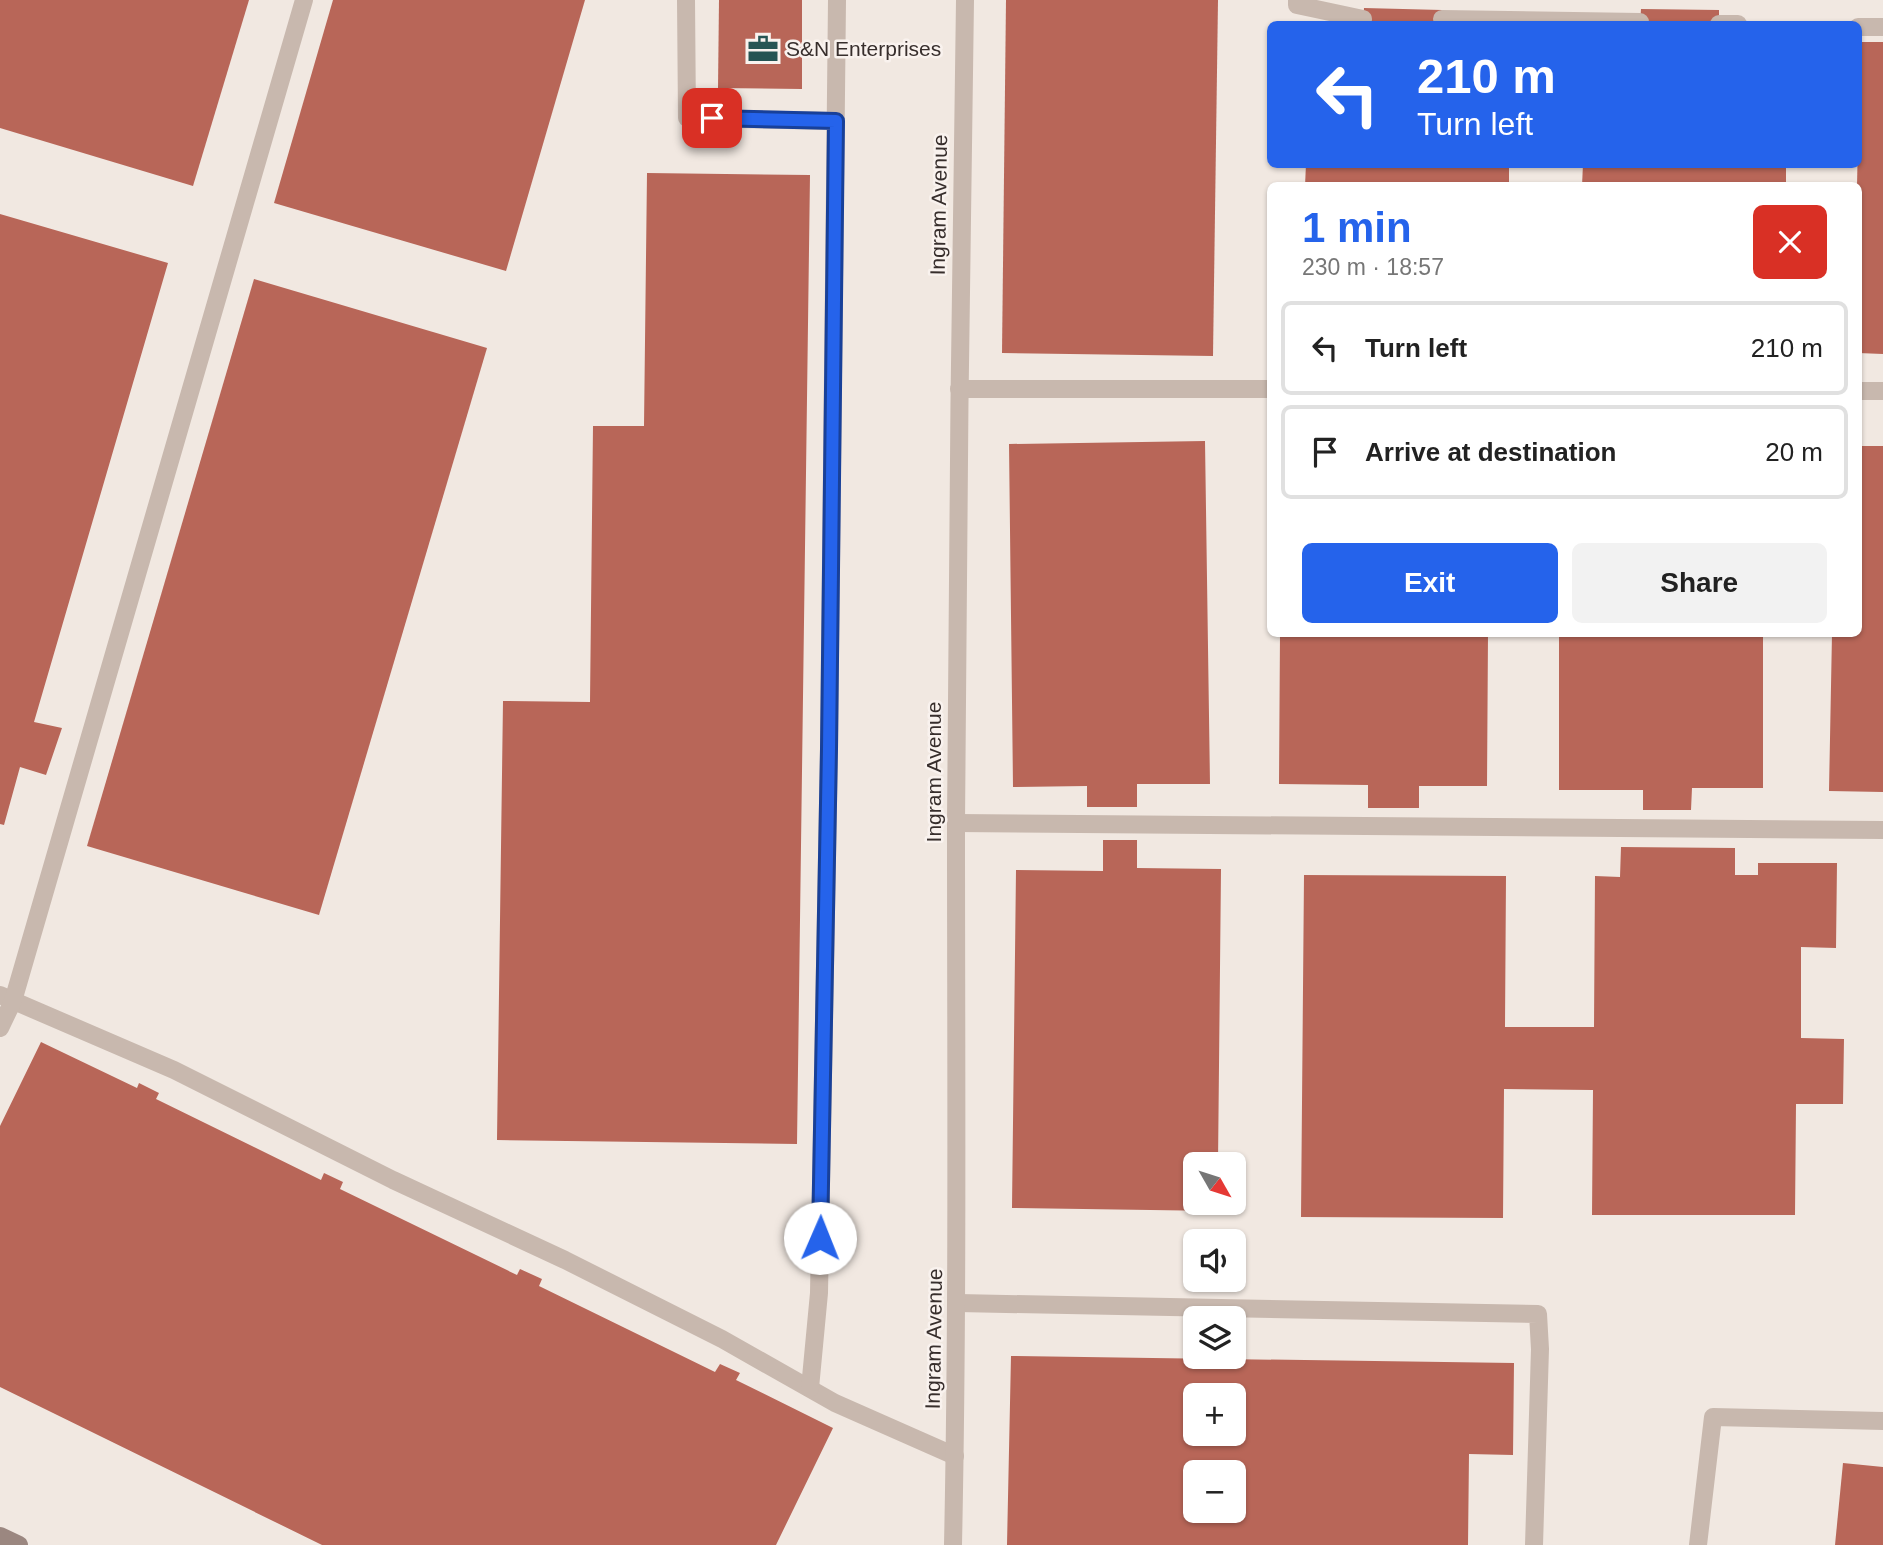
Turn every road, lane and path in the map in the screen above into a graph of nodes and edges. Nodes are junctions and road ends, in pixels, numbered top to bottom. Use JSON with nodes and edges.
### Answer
{"nodes":[{"id":1,"x":304,"y":0,"type":"edge"},
{"id":2,"x":686,"y":0,"type":"edge"},
{"id":3,"x":837,"y":0,"type":"edge"},
{"id":4,"x":965,"y":0,"type":"edge"},
{"id":5,"x":1297,"y":0,"type":"edge"},
{"id":6,"x":1363,"y":19,"type":"dead end"},
{"id":7,"x":1442,"y":19,"type":"dead end"},
{"id":8,"x":1574,"y":21,"type":"edge"},
{"id":9,"x":1862,"y":27,"type":"edge"},
{"id":10,"x":1883,"y":27,"type":"edge"},
{"id":11,"x":836,"y":121,"type":"junction"},
{"id":12,"x":1267,"y":388,"type":"edge"},
{"id":13,"x":960,"y":389,"type":"junction"},
{"id":14,"x":1862,"y":391,"type":"edge"},
{"id":15,"x":1883,"y":391,"type":"edge"},
{"id":16,"x":956,"y":823,"type":"junction"},
{"id":17,"x":1883,"y":830,"type":"edge"},
{"id":18,"x":6,"y":998,"type":"edge"},
{"id":19,"x":0,"y":1028,"type":"edge"},
{"id":20,"x":958,"y":1303,"type":"junction"},
{"id":21,"x":810,"y":1388,"type":"junction"},
{"id":22,"x":1883,"y":1421,"type":"edge"},
{"id":23,"x":955,"y":1456,"type":"junction"},
{"id":24,"x":0,"y":1536,"type":"edge"},
{"id":25,"x":19,"y":1545,"type":"edge"},
{"id":26,"x":953,"y":1545,"type":"edge"},
{"id":27,"x":1534,"y":1545,"type":"edge"},
{"id":28,"x":1698,"y":1545,"type":"edge"}],
"edges":[{"from":1,"to":18,"type":"street"},
{"from":2,"to":11,"type":"street"},
{"from":3,"to":11,"type":"street"},
{"from":4,"to":13,"type":"street","name":"Ingram Avenue"},
{"from":5,"to":6,"type":"street"},
{"from":7,"to":8,"type":"street"},
{"from":9,"to":10,"type":"street"},
{"from":11,"to":21,"type":"street"},
{"from":12,"to":13,"type":"street"},
{"from":13,"to":16,"type":"street","name":"Ingram Avenue"},
{"from":14,"to":15,"type":"street"},
{"from":16,"to":17,"type":"street"},
{"from":16,"to":20,"type":"street","name":"Ingram Avenue"},
{"from":18,"to":19,"type":"street"},
{"from":18,"to":21,"type":"street"},
{"from":20,"to":23,"type":"street","name":"Ingram Avenue"},
{"from":20,"to":27,"type":"street"},
{"from":21,"to":23,"type":"street"},
{"from":22,"to":28,"type":"street"},
{"from":23,"to":26,"type":"street","name":"Ingram Avenue"},
{"from":24,"to":25,"type":"main road"}]}
